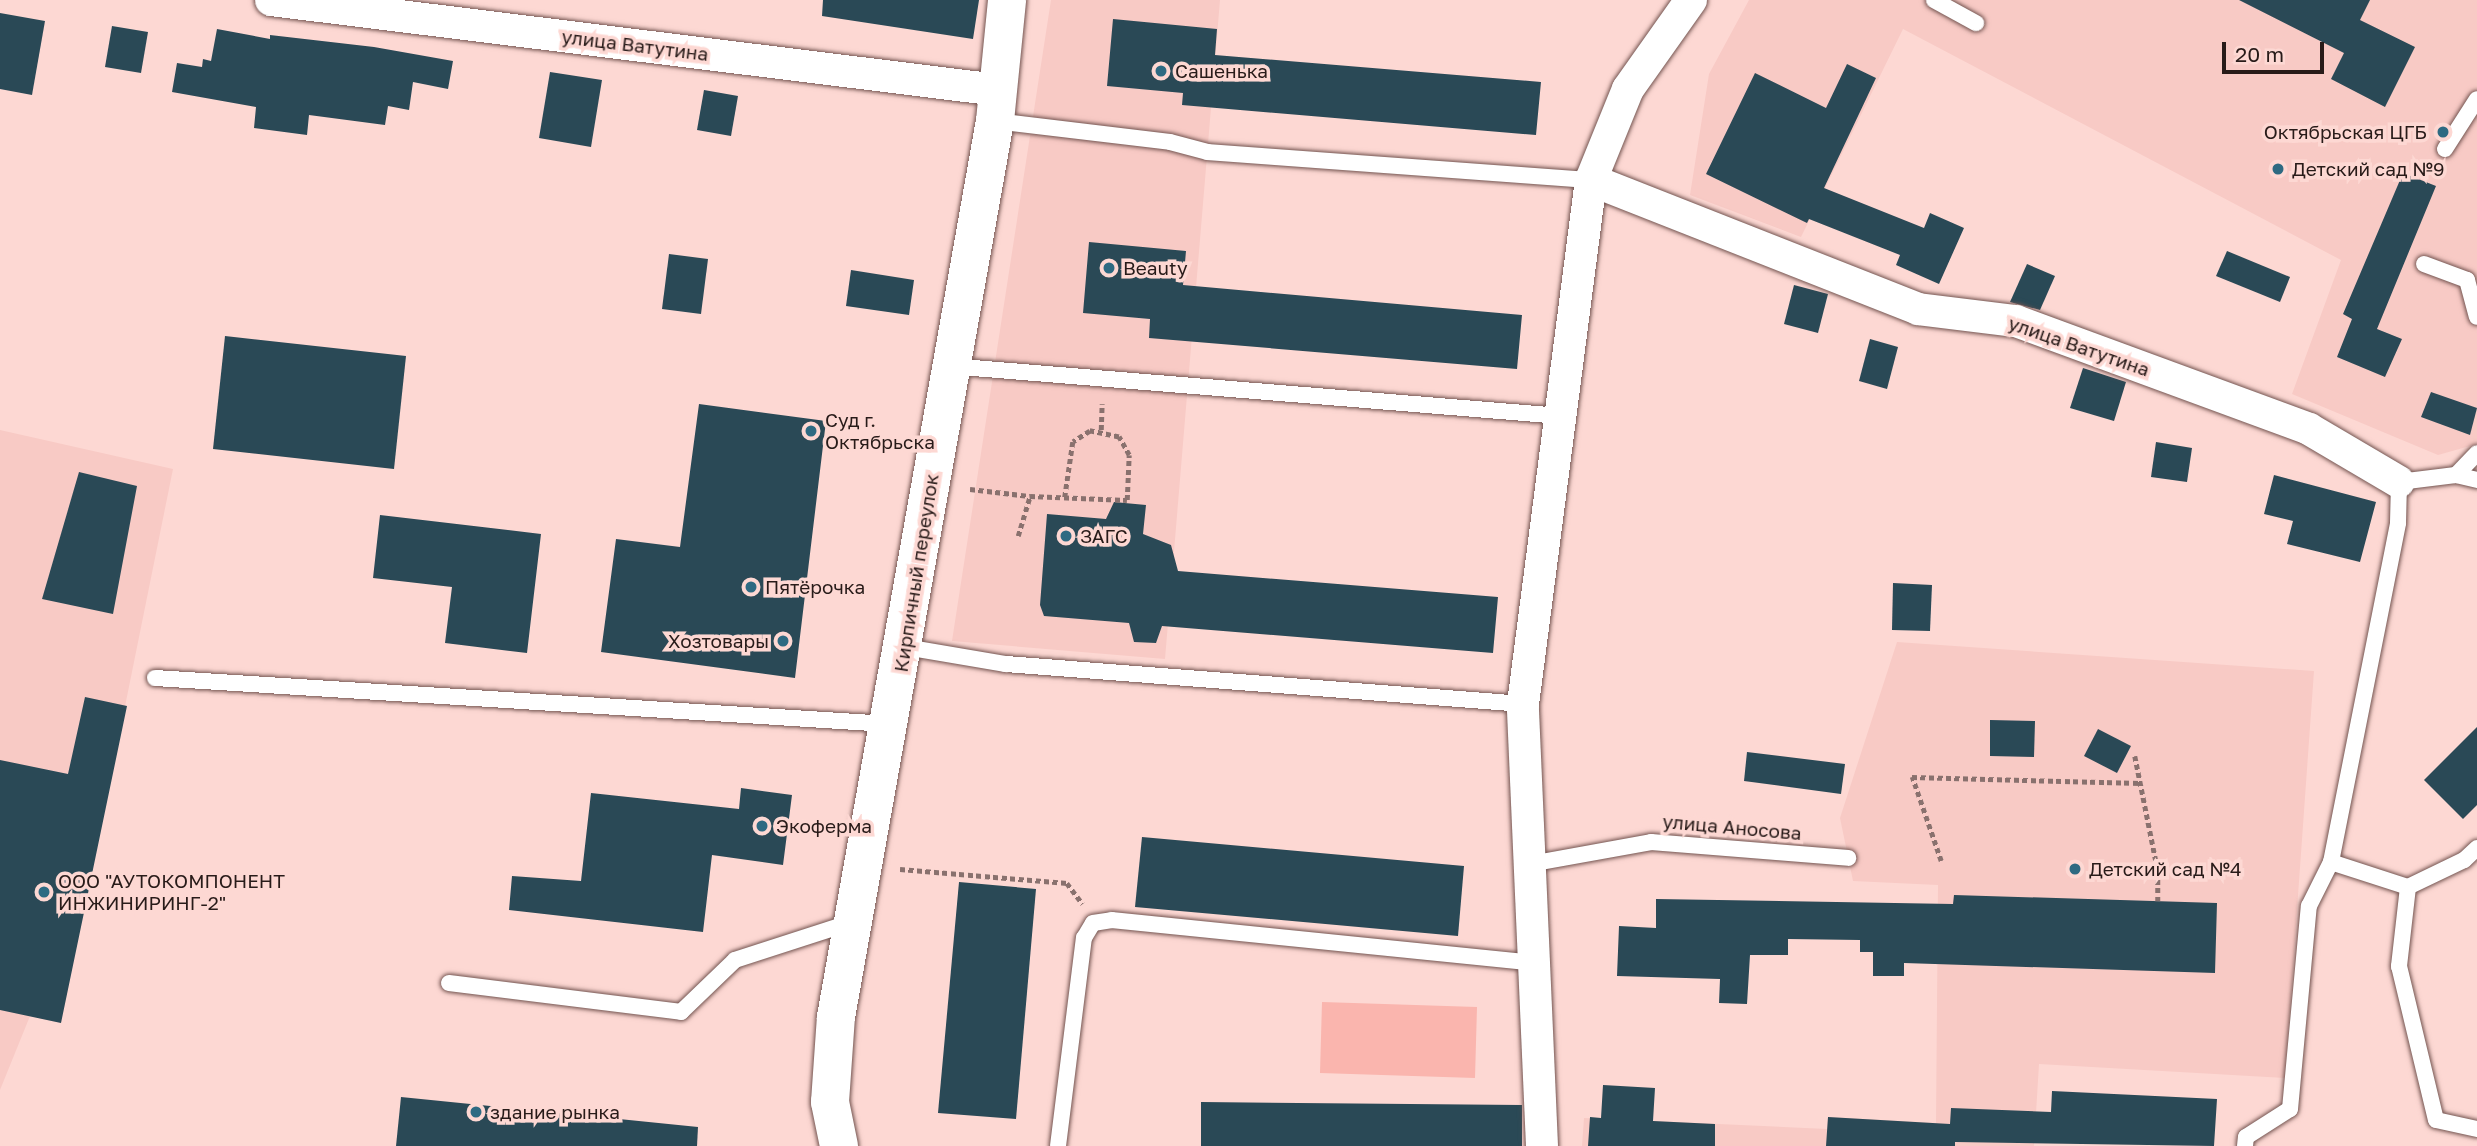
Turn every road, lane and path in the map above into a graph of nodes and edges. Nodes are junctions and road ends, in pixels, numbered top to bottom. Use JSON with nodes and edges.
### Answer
{"nodes":[{"id":1,"x":271,"y":0,"type":"edge"},
{"id":2,"x":1007,"y":0,"type":"edge"},
{"id":3,"x":1691,"y":0,"type":"edge"},
{"id":4,"x":1934,"y":0,"type":"edge"},
{"id":5,"x":1976,"y":23,"type":"dead end"},
{"id":6,"x":2477,"y":99,"type":"edge"},
{"id":7,"x":997,"y":105,"type":"junction"},
{"id":8,"x":2445,"y":149,"type":"dead end"},
{"id":9,"x":1591,"y":180,"type":"junction"},
{"id":10,"x":2424,"y":264,"type":"dead end"},
{"id":11,"x":2477,"y":317,"type":"edge"},
{"id":12,"x":949,"y":366,"type":"junction"},
{"id":13,"x":1561,"y":416,"type":"junction"},
{"id":14,"x":2477,"y":453,"type":"edge"},
{"id":15,"x":2456,"y":475,"type":"junction"},
{"id":16,"x":2477,"y":480,"type":"edge"},
{"id":17,"x":2399,"y":482,"type":"junction"},
{"id":18,"x":970,"y":489,"type":"dead end"},
{"id":19,"x":1030,"y":496,"type":"junction"},
{"id":20,"x":1065,"y":497,"type":"junction"},
{"id":21,"x":1018,"y":536,"type":"dead end"},
{"id":22,"x":905,"y":647,"type":"junction"},
{"id":23,"x":155,"y":678,"type":"dead end"},
{"id":24,"x":1524,"y":704,"type":"junction"},
{"id":25,"x":891,"y":724,"type":"junction"},
{"id":26,"x":2135,"y":756,"type":"dead end"},
{"id":27,"x":2141,"y":783,"type":"junction"},
{"id":28,"x":2477,"y":848,"type":"edge"},
{"id":29,"x":1848,"y":858,"type":"dead end"},
{"id":30,"x":1941,"y":862,"type":"dead end"},
{"id":31,"x":2331,"y":862,"type":"junction"},
{"id":32,"x":1530,"y":864,"type":"junction"},
{"id":33,"x":898,"y":869,"type":"dead end"},
{"id":34,"x":2408,"y":887,"type":"junction"},
{"id":35,"x":2158,"y":901,"type":"dead end"},
{"id":36,"x":855,"y":921,"type":"junction"},
{"id":37,"x":1093,"y":923,"type":"junction"},
{"id":38,"x":1534,"y":963,"type":"junction"},
{"id":39,"x":449,"y":983,"type":"dead end"},
{"id":40,"x":2477,"y":1129,"type":"edge"},
{"id":41,"x":839,"y":1146,"type":"edge"},
{"id":42,"x":1059,"y":1146,"type":"edge"},
{"id":43,"x":1542,"y":1146,"type":"edge"},
{"id":44,"x":2245,"y":1146,"type":"edge"}],
"edges":[{"from":1,"to":7,"type":"street","name":"улица Ватутина"},
{"from":2,"to":7,"type":"main road","name":"Кирпичный переулок"},
{"from":3,"to":9,"type":"street"},
{"from":4,"to":5,"type":"lane"},
{"from":6,"to":8,"type":"lane"},
{"from":7,"to":9,"type":"lane"},
{"from":7,"to":12,"type":"main road","name":"Кирпичный переулок"},
{"from":9,"to":13,"type":"street"},
{"from":9,"to":17,"type":"street","name":"улица Ватутина"},
{"from":10,"to":11,"type":"lane"},
{"from":12,"to":13,"type":"lane"},
{"from":12,"to":22,"type":"main road","name":"Кирпичный переулок"},
{"from":13,"to":24,"type":"street"},
{"from":14,"to":15,"type":"lane"},
{"from":15,"to":16,"type":"lane"},
{"from":15,"to":17,"type":"lane"},
{"from":17,"to":31,"type":"lane"},
{"from":18,"to":19,"type":"path"},
{"from":19,"to":20,"type":"path"},
{"from":19,"to":21,"type":"path"},
{"from":20,"to":20,"type":"path"},
{"from":22,"to":24,"type":"lane"},
{"from":22,"to":25,"type":"main road","name":"Кирпичный переулок"},
{"from":23,"to":25,"type":"lane"},
{"from":24,"to":32,"type":"street"},
{"from":25,"to":36,"type":"main road","name":"Кирпичный переулок"},
{"from":26,"to":27,"type":"path"},
{"from":27,"to":30,"type":"path"},
{"from":27,"to":35,"type":"path"},
{"from":28,"to":34,"type":"lane"},
{"from":29,"to":32,"type":"lane","name":"улица Аносова"},
{"from":31,"to":34,"type":"lane"},
{"from":31,"to":44,"type":"lane"},
{"from":32,"to":38,"type":"street"},
{"from":33,"to":37,"type":"path"},
{"from":34,"to":40,"type":"lane"},
{"from":36,"to":39,"type":"lane"},
{"from":36,"to":41,"type":"main road","name":"Кирпичный переулок"},
{"from":37,"to":38,"type":"lane"},
{"from":37,"to":42,"type":"lane"},
{"from":38,"to":43,"type":"street"}]}
